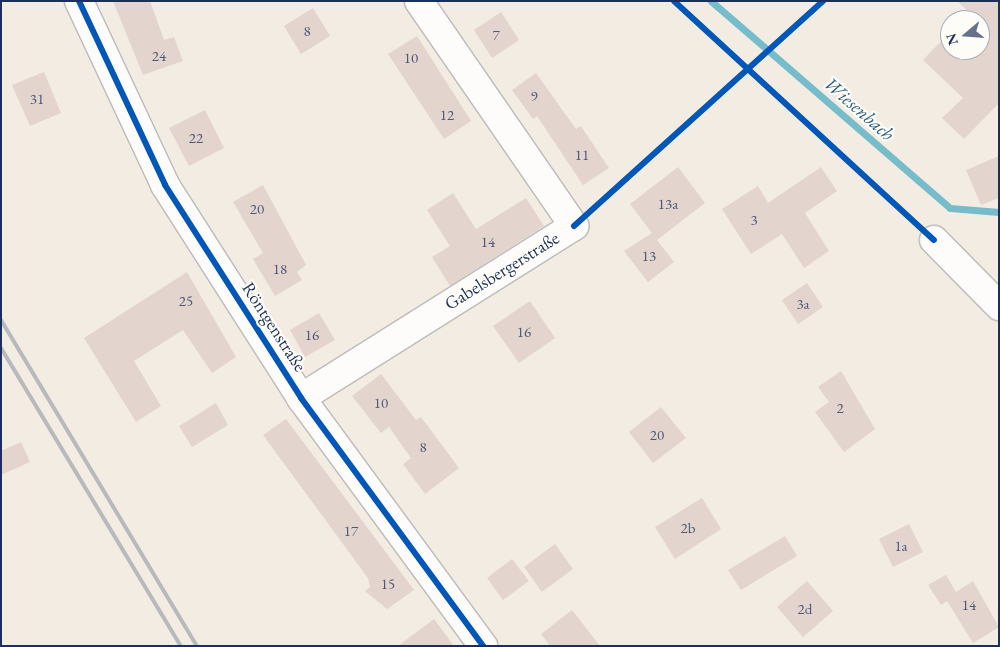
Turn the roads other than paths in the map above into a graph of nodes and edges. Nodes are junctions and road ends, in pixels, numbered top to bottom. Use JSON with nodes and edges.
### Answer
{"nodes":[{"id":1,"x":79,"y":1,"type":"edge"},
{"id":2,"x":419,"y":1,"type":"edge"},
{"id":3,"x":934,"y":240,"type":"dead end"},
{"id":4,"x":999,"y":306,"type":"edge"},
{"id":5,"x":301,"y":398,"type":"junction"},
{"id":6,"x":483,"y":646,"type":"edge"}],
"edges":[{"from":1,"to":5,"type":"street","name":"Röntgenstraße"},
{"from":2,"to":5,"type":"street","name":"Gabelsbergerstraße"},
{"from":3,"to":4,"type":"street"},
{"from":5,"to":6,"type":"street","name":"Röntgenstraße"}]}
